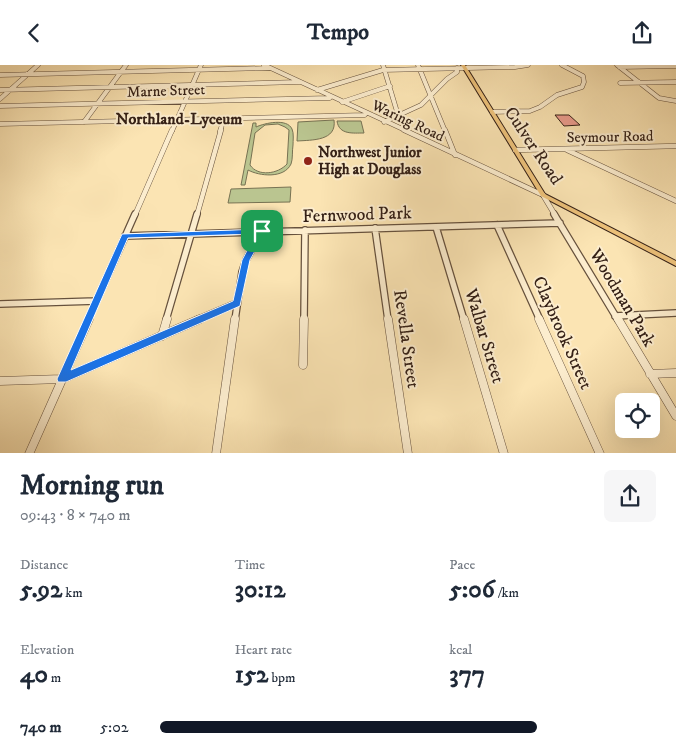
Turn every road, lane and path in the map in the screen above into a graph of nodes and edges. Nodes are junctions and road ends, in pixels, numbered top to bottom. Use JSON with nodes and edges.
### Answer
{"nodes":[{"id":1,"x":38,"y":65,"type":"edge"},
{"id":2,"x":126,"y":65,"type":"edge"},
{"id":3,"x":201,"y":65,"type":"edge"},
{"id":4,"x":264,"y":65,"type":"edge"},
{"id":5,"x":528,"y":65,"type":"edge"},
{"id":6,"x":562,"y":65,"type":"edge"},
{"id":7,"x":618,"y":66,"type":"edge"},
{"id":8,"x":676,"y":66,"type":"edge"},
{"id":9,"x":384,"y":67,"type":"edge"},
{"id":10,"x":418,"y":67,"type":"edge"},
{"id":11,"x":464,"y":67,"type":"edge"},
{"id":12,"x":270,"y":68,"type":"junction"},
{"id":13,"x":458,"y":68,"type":"junction"},
{"id":14,"x":198,"y":71,"type":"junction"},
{"id":15,"x":121,"y":73,"type":"junction"},
{"id":16,"x":0,"y":75,"type":"edge"},
{"id":17,"x":27,"y":75,"type":"junction"},
{"id":18,"x":299,"y":82,"type":"junction"},
{"id":19,"x":676,"y":82,"type":"edge"},
{"id":20,"x":620,"y":83,"type":"dead end"},
{"id":21,"x":641,"y":83,"type":"junction"},
{"id":22,"x":192,"y":86,"type":"junction"},
{"id":23,"x":390,"y":86,"type":"junction"},
{"id":24,"x":110,"y":88,"type":"junction"},
{"id":25,"x":0,"y":90,"type":"edge"},
{"id":26,"x":10,"y":90,"type":"junction"},
{"id":27,"x":317,"y":90,"type":"junction"},
{"id":28,"x":332,"y":97,"type":"junction"},
{"id":29,"x":431,"y":97,"type":"junction"},
{"id":30,"x":0,"y":99,"type":"edge"},
{"id":31,"x":676,"y":101,"type":"edge"},
{"id":32,"x":185,"y":102,"type":"junction"},
{"id":33,"x":342,"y":102,"type":"junction"},
{"id":34,"x":98,"y":104,"type":"junction"},
{"id":35,"x":0,"y":107,"type":"edge"},
{"id":36,"x":492,"y":112,"type":"junction"},
{"id":37,"x":368,"y":115,"type":"junction"},
{"id":38,"x":398,"y":115,"type":"junction"},
{"id":39,"x":224,"y":119,"type":"junction"},
{"id":40,"x":177,"y":120,"type":"junction"},
{"id":41,"x":84,"y":122,"type":"junction"},
{"id":42,"x":384,"y":122,"type":"junction"},
{"id":43,"x":0,"y":124,"type":"edge"},
{"id":44,"x":676,"y":146,"type":"edge"},
{"id":45,"x":565,"y":149,"type":"junction"},
{"id":46,"x":514,"y":150,"type":"junction"},
{"id":47,"x":455,"y":155,"type":"junction"},
{"id":48,"x":543,"y":195,"type":"junction"},
{"id":49,"x":676,"y":201,"type":"edge"},
{"id":50,"x":560,"y":223,"type":"junction"},
{"id":51,"x":497,"y":225,"type":"junction"},
{"id":52,"x":436,"y":227,"type":"junction"},
{"id":53,"x":375,"y":228,"type":"junction"},
{"id":54,"x":305,"y":230,"type":"junction"},
{"id":55,"x":262,"y":231,"type":"junction"},
{"id":56,"x":191,"y":234,"type":"junction"},
{"id":57,"x":125,"y":236,"type":"junction"},
{"id":58,"x":676,"y":264,"type":"edge"},
{"id":59,"x":96,"y":301,"type":"junction"},
{"id":60,"x":237,"y":303,"type":"junction"},
{"id":61,"x":0,"y":304,"type":"edge"},
{"id":62,"x":676,"y":313,"type":"edge"},
{"id":63,"x":615,"y":316,"type":"junction"},
{"id":64,"x":162,"y":336,"type":"junction"},
{"id":65,"x":303,"y":365,"type":"dead end"},
{"id":66,"x":676,"y":373,"type":"edge"},
{"id":67,"x":650,"y":374,"type":"junction"},
{"id":68,"x":62,"y":379,"type":"junction"},
{"id":69,"x":0,"y":381,"type":"edge"},
{"id":70,"x":676,"y":416,"type":"edge"},
{"id":71,"x":29,"y":453,"type":"edge"},
{"id":72,"x":216,"y":453,"type":"edge"},
{"id":73,"x":408,"y":453,"type":"edge"},
{"id":74,"x":504,"y":453,"type":"edge"},
{"id":75,"x":600,"y":453,"type":"edge"}],
"edges":[{"from":1,"to":17,"type":"street"},
{"from":2,"to":15,"type":"street"},
{"from":3,"to":14,"type":"street"},
{"from":4,"to":12,"type":"street","name":"Waring Road"},
{"from":5,"to":11,"type":"street"},
{"from":6,"to":36,"type":"street"},
{"from":7,"to":8,"type":"street"},
{"from":7,"to":21,"type":"street"},
{"from":9,"to":10,"type":"street"},
{"from":9,"to":23,"type":"street"},
{"from":9,"to":27,"type":"street"},
{"from":10,"to":13,"type":"street"},
{"from":10,"to":29,"type":"street"},
{"from":11,"to":13,"type":"street"},
{"from":11,"to":36,"type":"main road","name":"Culver Road"},
{"from":12,"to":14,"type":"street"},
{"from":12,"to":18,"type":"street","name":"Waring Road"},
{"from":13,"to":29,"type":"street"},
{"from":14,"to":15,"type":"street"},
{"from":14,"to":22,"type":"street"},
{"from":15,"to":17,"type":"street"},
{"from":15,"to":24,"type":"street"},
{"from":16,"to":17,"type":"street"},
{"from":17,"to":26,"type":"street"},
{"from":18,"to":22,"type":"street"},
{"from":18,"to":27,"type":"street","name":"Waring Road"},
{"from":19,"to":21,"type":"street"},
{"from":20,"to":21,"type":"street"},
{"from":21,"to":31,"type":"street"},
{"from":22,"to":24,"type":"street"},
{"from":22,"to":32,"type":"street"},
{"from":23,"to":33,"type":"street"},
{"from":23,"to":38,"type":"street"},
{"from":24,"to":26,"type":"street"},
{"from":24,"to":34,"type":"street"},
{"from":25,"to":26,"type":"street"},
{"from":26,"to":30,"type":"street"},
{"from":27,"to":28,"type":"street","name":"Waring Road"},
{"from":28,"to":32,"type":"street","name":"Marne Street"},
{"from":28,"to":33,"type":"street","name":"Waring Road"},
{"from":29,"to":38,"type":"street"},
{"from":29,"to":47,"type":"street"},
{"from":32,"to":34,"type":"street","name":"Marne Street"},
{"from":32,"to":40,"type":"street"},
{"from":33,"to":37,"type":"street","name":"Waring Road"},
{"from":34,"to":35,"type":"street","name":"Marne Street"},
{"from":34,"to":41,"type":"street"},
{"from":36,"to":46,"type":"main road","name":"Culver Road"},
{"from":37,"to":39,"type":"street"},
{"from":37,"to":42,"type":"street","name":"Waring Road"},
{"from":38,"to":42,"type":"street"},
{"from":39,"to":40,"type":"street"},
{"from":39,"to":56,"type":"street"},
{"from":40,"to":41,"type":"street"},
{"from":40,"to":57,"type":"street"},
{"from":41,"to":43,"type":"street"},
{"from":42,"to":47,"type":"street","name":"Waring Road"},
{"from":44,"to":45,"type":"street","name":"Seymour Road"},
{"from":45,"to":46,"type":"street","name":"Seymour Road"},
{"from":45,"to":49,"type":"street"},
{"from":46,"to":48,"type":"main road","name":"Culver Road"},
{"from":47,"to":48,"type":"street","name":"Waring Road"},
{"from":48,"to":50,"type":"street","name":"Woodman Park"},
{"from":48,"to":58,"type":"main road","name":"Culver Road"},
{"from":50,"to":51,"type":"street","name":"Fernwood Park"},
{"from":50,"to":63,"type":"street","name":"Woodman Park"},
{"from":51,"to":52,"type":"street","name":"Fernwood Park"},
{"from":51,"to":75,"type":"street","name":"Claybrook Street"},
{"from":52,"to":53,"type":"street","name":"Fernwood Park"},
{"from":52,"to":74,"type":"street","name":"Walbar Street"},
{"from":53,"to":54,"type":"street","name":"Fernwood Park"},
{"from":53,"to":73,"type":"street","name":"Revella Street"},
{"from":54,"to":55,"type":"street","name":"Fernwood Park"},
{"from":54,"to":65,"type":"street"},
{"from":55,"to":56,"type":"street","name":"Fernwood Park"},
{"from":55,"to":60,"type":"street"},
{"from":56,"to":57,"type":"street","name":"Fernwood Park"},
{"from":56,"to":64,"type":"street"},
{"from":57,"to":59,"type":"street"},
{"from":59,"to":61,"type":"street"},
{"from":59,"to":68,"type":"street"},
{"from":60,"to":64,"type":"street"},
{"from":60,"to":72,"type":"street"},
{"from":62,"to":63,"type":"street"},
{"from":63,"to":67,"type":"street","name":"Woodman Park"},
{"from":64,"to":68,"type":"street"},
{"from":66,"to":67,"type":"street"},
{"from":67,"to":70,"type":"street","name":"Woodman Park"},
{"from":68,"to":69,"type":"street"},
{"from":68,"to":71,"type":"street"}]}
